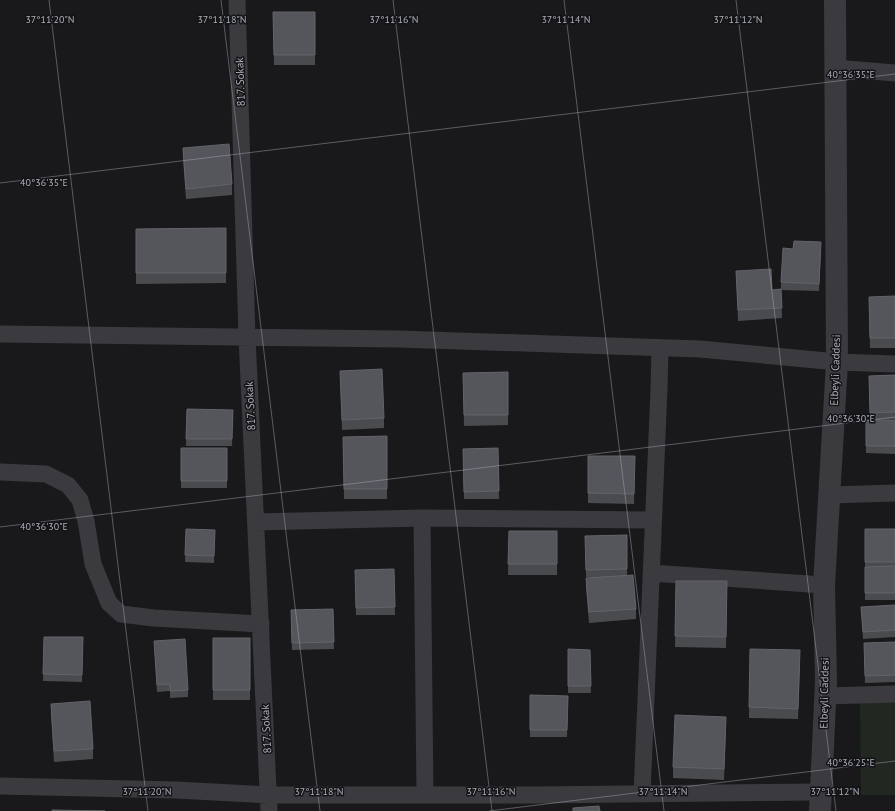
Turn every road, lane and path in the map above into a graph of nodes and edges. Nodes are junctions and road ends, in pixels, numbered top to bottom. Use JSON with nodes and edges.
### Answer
{"nodes":[{"id":1,"x":238,"y":0,"type":"edge"},
{"id":2,"x":835,"y":0,"type":"edge"},
{"id":3,"x":835,"y":68,"type":"junction"},
{"id":4,"x":895,"y":73,"type":"edge"},
{"id":5,"x":0,"y":334,"type":"edge"},
{"id":6,"x":247,"y":337,"type":"junction"},
{"id":7,"x":660,"y":348,"type":"junction"},
{"id":8,"x":837,"y":362,"type":"junction"},
{"id":9,"x":895,"y":364,"type":"edge"},
{"id":10,"x":0,"y":472,"type":"edge"},
{"id":11,"x":895,"y":493,"type":"edge"},
{"id":12,"x":830,"y":495,"type":"junction"},
{"id":13,"x":422,"y":518,"type":"junction"},
{"id":14,"x":654,"y":520,"type":"junction"},
{"id":15,"x":256,"y":522,"type":"junction"},
{"id":16,"x":651,"y":573,"type":"junction"},
{"id":17,"x":824,"y":585,"type":"junction"},
{"id":18,"x":261,"y":624,"type":"junction"},
{"id":19,"x":895,"y":694,"type":"edge"},
{"id":20,"x":825,"y":696,"type":"junction"},
{"id":21,"x":0,"y":786,"type":"edge"},
{"id":22,"x":642,"y":794,"type":"junction"},
{"id":23,"x":425,"y":795,"type":"junction"},
{"id":24,"x":821,"y":801,"type":"edge"},
{"id":25,"x":269,"y":803,"type":"edge"}],
"edges":[{"from":1,"to":6,"type":"street","name":"817. Sokak"},
{"from":2,"to":3,"type":"street","name":"Elbeyli Caddesi"},
{"from":3,"to":4,"type":"street"},
{"from":3,"to":8,"type":"street","name":"Elbeyli Caddesi"},
{"from":5,"to":6,"type":"street"},
{"from":6,"to":7,"type":"street"},
{"from":6,"to":15,"type":"street","name":"817. Sokak"},
{"from":7,"to":8,"type":"street"},
{"from":7,"to":14,"type":"street"},
{"from":8,"to":9,"type":"street"},
{"from":8,"to":12,"type":"street","name":"Elbeyli Caddesi"},
{"from":10,"to":18,"type":"street"},
{"from":11,"to":12,"type":"street"},
{"from":12,"to":17,"type":"street","name":"Elbeyli Caddesi"},
{"from":13,"to":14,"type":"street"},
{"from":13,"to":15,"type":"street"},
{"from":13,"to":23,"type":"street"},
{"from":14,"to":16,"type":"street"},
{"from":15,"to":18,"type":"street","name":"817. Sokak"},
{"from":16,"to":17,"type":"street"},
{"from":16,"to":22,"type":"street"},
{"from":17,"to":20,"type":"street","name":"Elbeyli Caddesi"},
{"from":18,"to":25,"type":"street","name":"817. Sokak"},
{"from":19,"to":20,"type":"street"},
{"from":20,"to":24,"type":"street","name":"Elbeyli Caddesi"},
{"from":21,"to":25,"type":"street"},
{"from":22,"to":23,"type":"street"},
{"from":22,"to":24,"type":"street"},
{"from":23,"to":25,"type":"street"}]}
